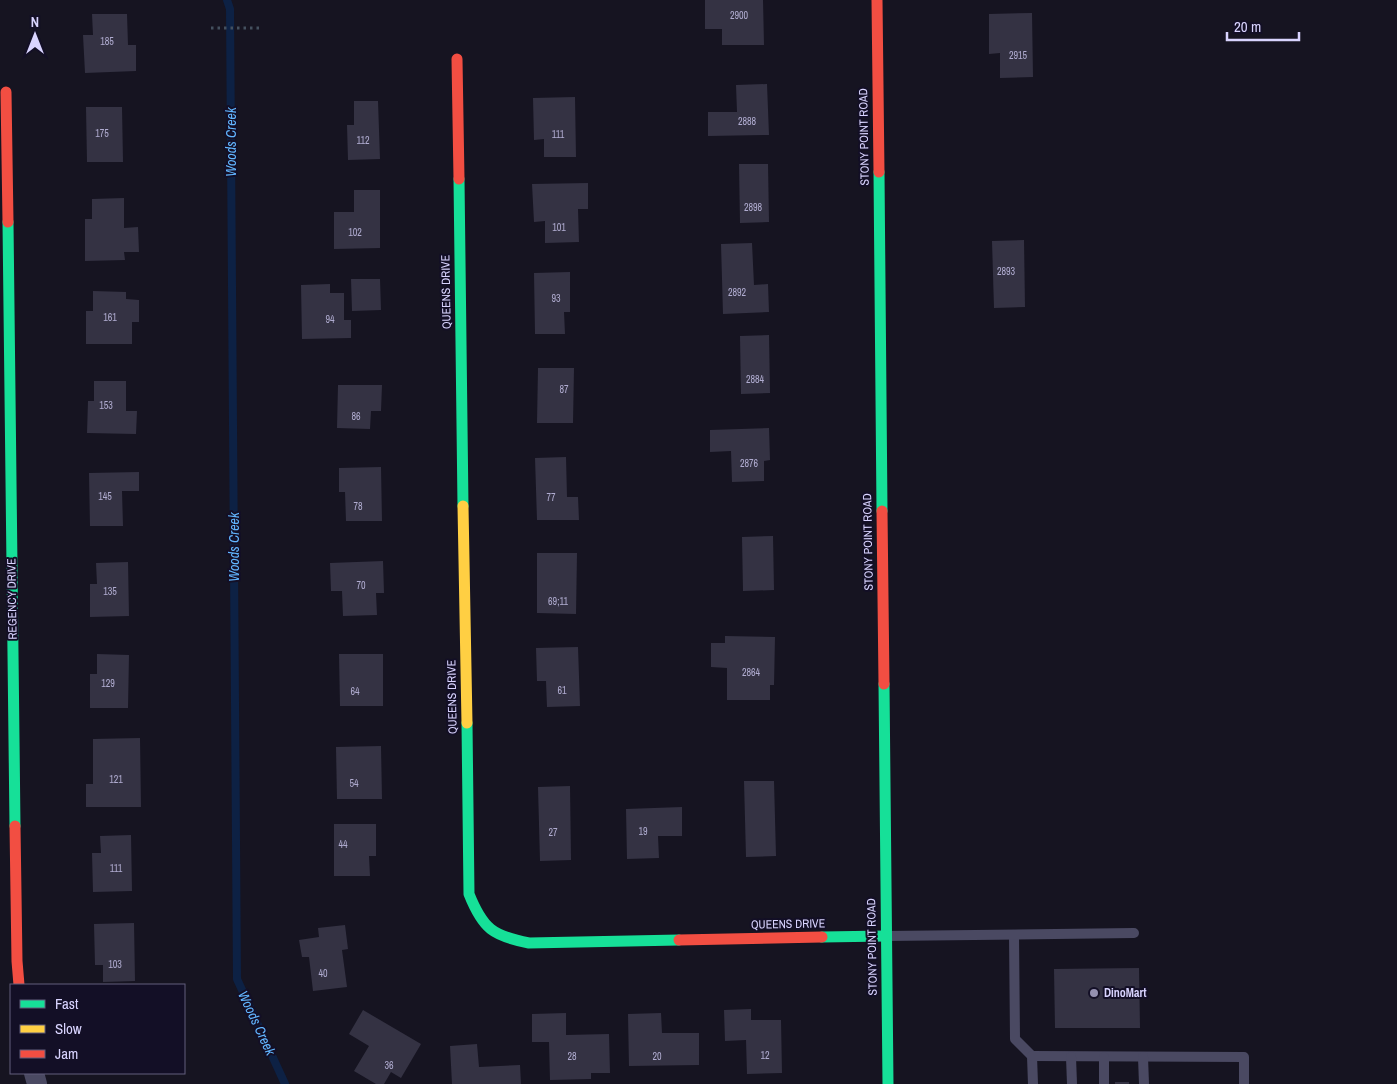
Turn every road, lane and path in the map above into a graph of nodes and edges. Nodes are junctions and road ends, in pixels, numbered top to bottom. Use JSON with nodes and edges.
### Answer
{"nodes":[{"id":1,"x":876,"y":0,"type":"edge"},
{"id":2,"x":211,"y":28,"type":"dead end"},
{"id":3,"x":263,"y":28,"type":"dead end"},
{"id":4,"x":457,"y":59,"type":"dead end"},
{"id":5,"x":6,"y":92,"type":"dead end"},
{"id":6,"x":6,"y":656,"type":"edge"},
{"id":7,"x":1134,"y":933,"type":"dead end"},
{"id":8,"x":1014,"y":935,"type":"junction"},
{"id":9,"x":886,"y":936,"type":"junction"},
{"id":10,"x":19,"y":984,"type":"edge"},
{"id":11,"x":1032,"y":1056,"type":"junction"},
{"id":12,"x":1071,"y":1057,"type":"junction"},
{"id":13,"x":1104,"y":1057,"type":"junction"},
{"id":14,"x":1143,"y":1057,"type":"junction"},
{"id":15,"x":888,"y":1084,"type":"edge"},
{"id":16,"x":1033,"y":1084,"type":"edge"},
{"id":17,"x":1072,"y":1084,"type":"edge"},
{"id":18,"x":1104,"y":1084,"type":"edge"},
{"id":19,"x":1144,"y":1084,"type":"edge"},
{"id":20,"x":1244,"y":1084,"type":"edge"}],
"edges":[{"from":1,"to":9,"type":"street","name":"STONY POINT ROAD"},
{"from":2,"to":3,"type":"path"},
{"from":4,"to":9,"type":"street","name":"QUEENS DRIVE"},
{"from":5,"to":6,"type":"street","name":"REGENCY DRIVE"},
{"from":6,"to":10,"type":"street","name":"REGENCY DRIVE"},
{"from":7,"to":8,"type":"lane"},
{"from":8,"to":9,"type":"lane"},
{"from":8,"to":11,"type":"lane"},
{"from":9,"to":15,"type":"street","name":"STONY POINT ROAD"},
{"from":11,"to":12,"type":"lane"},
{"from":11,"to":16,"type":"lane"},
{"from":12,"to":13,"type":"lane"},
{"from":12,"to":17,"type":"lane"},
{"from":13,"to":14,"type":"lane"},
{"from":13,"to":18,"type":"lane"},
{"from":14,"to":19,"type":"lane"},
{"from":14,"to":20,"type":"lane"}]}
